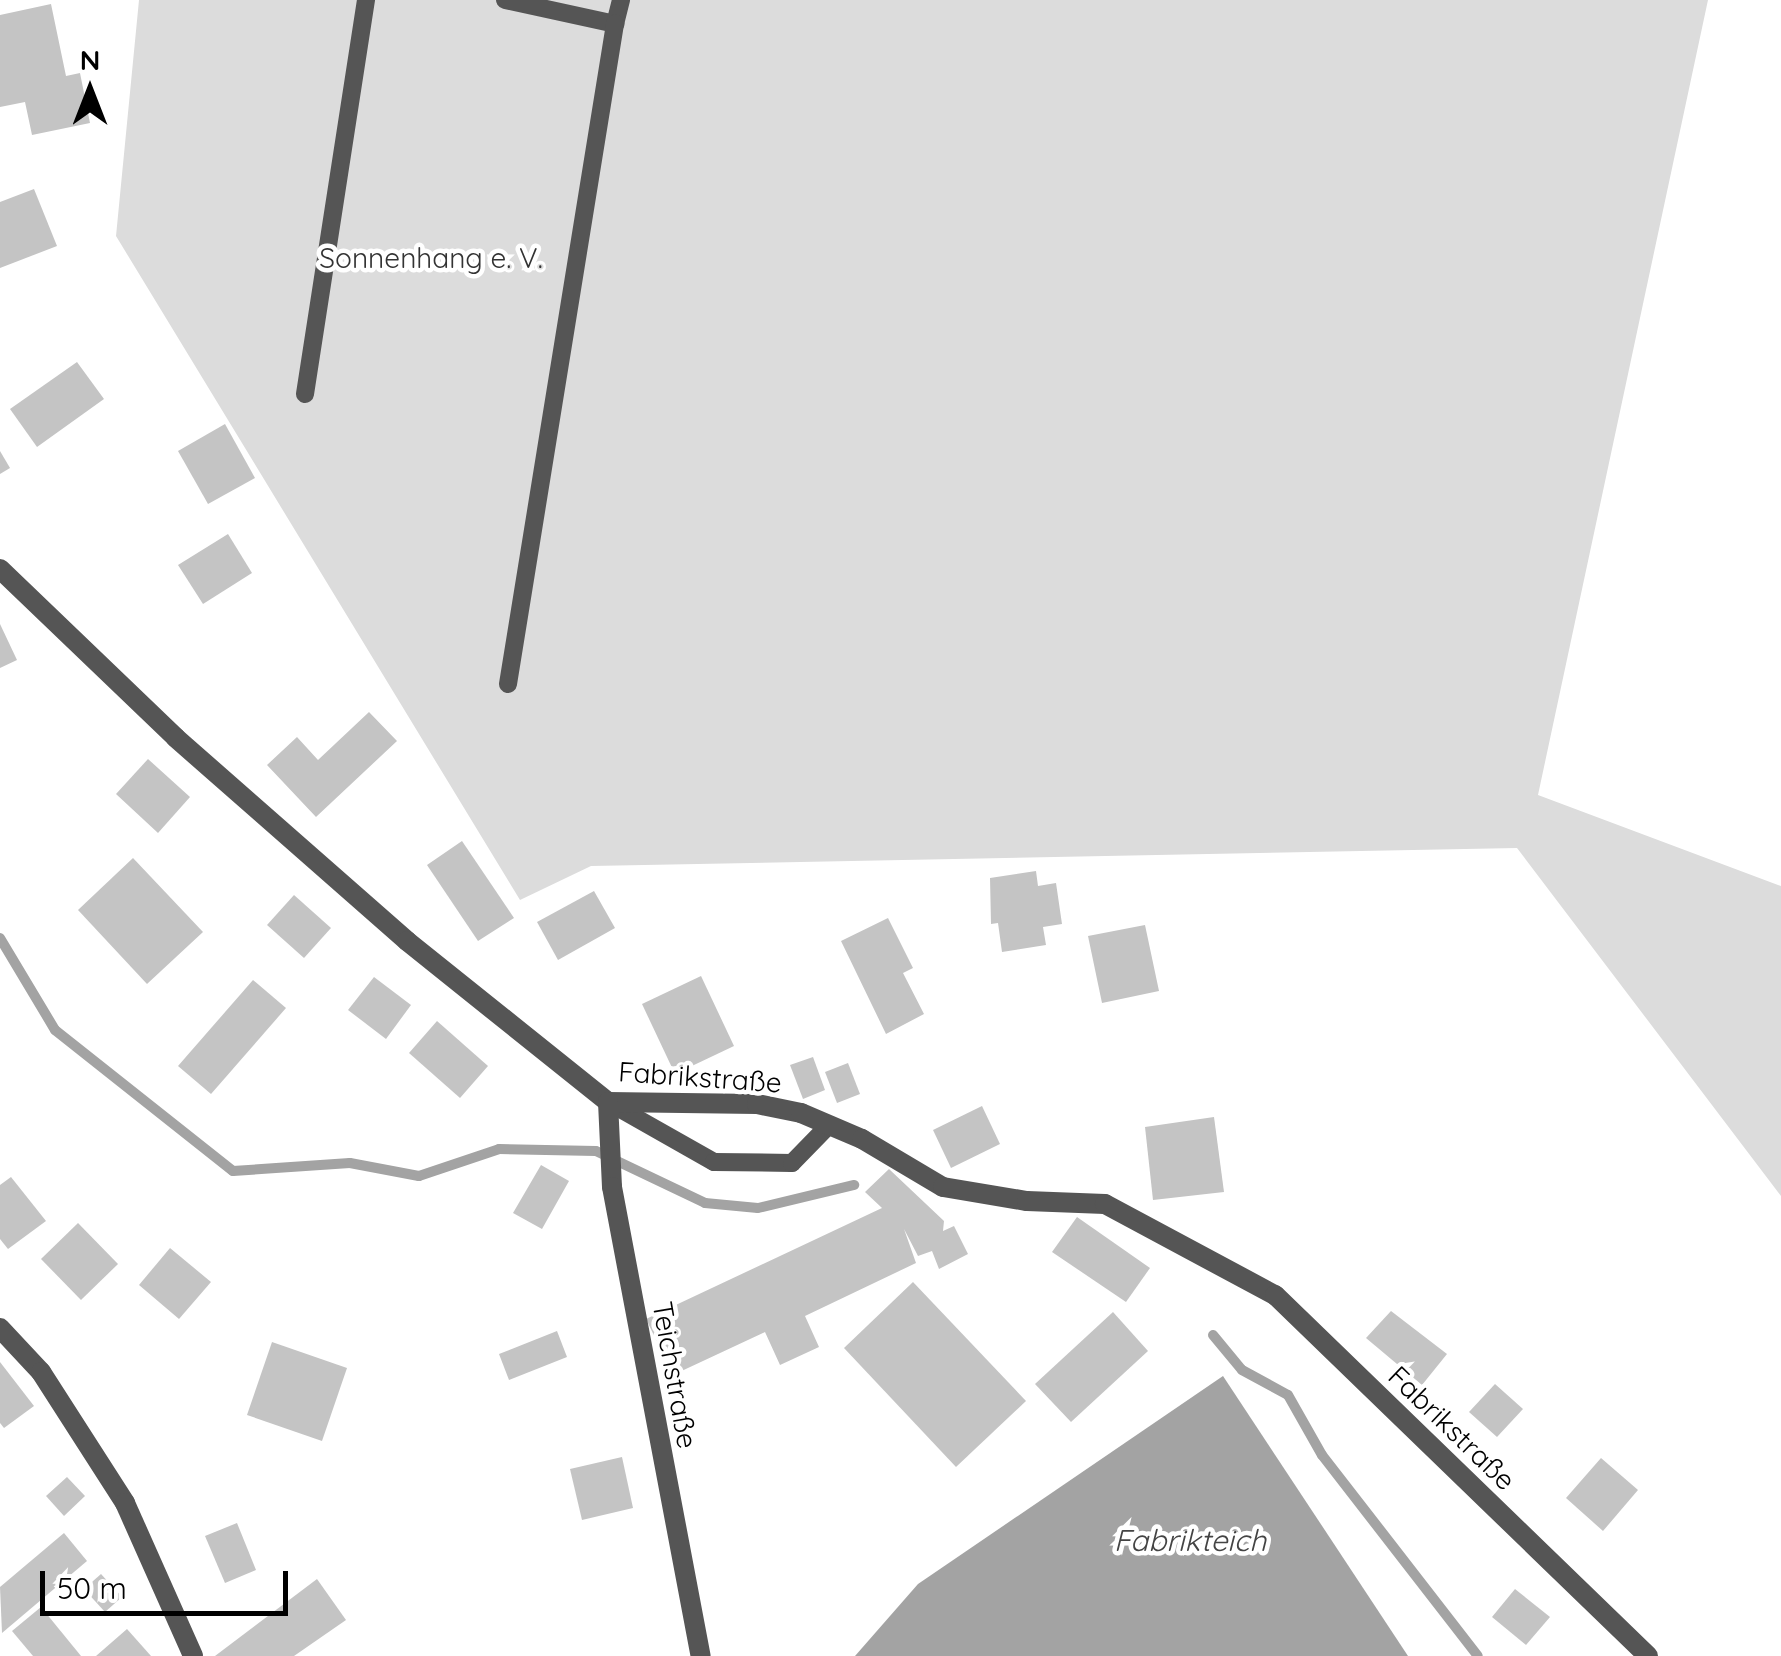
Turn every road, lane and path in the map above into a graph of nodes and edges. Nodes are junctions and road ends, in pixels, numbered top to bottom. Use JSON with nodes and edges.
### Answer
{"nodes":[{"id":1,"x":366,"y":0,"type":"edge"},
{"id":2,"x":505,"y":0,"type":"edge"},
{"id":3,"x":621,"y":0,"type":"edge"},
{"id":4,"x":615,"y":24,"type":"junction"},
{"id":5,"x":305,"y":394,"type":"dead end"},
{"id":6,"x":0,"y":568,"type":"edge"},
{"id":7,"x":508,"y":684,"type":"dead end"},
{"id":8,"x":608,"y":1102,"type":"junction"},
{"id":9,"x":827,"y":1127,"type":"junction"},
{"id":10,"x":0,"y":1328,"type":"edge"},
{"id":11,"x":193,"y":1656,"type":"edge"},
{"id":12,"x":701,"y":1656,"type":"edge"},
{"id":13,"x":1648,"y":1656,"type":"edge"}],
"edges":[{"from":1,"to":5,"type":"lane"},
{"from":2,"to":4,"type":"lane"},
{"from":3,"to":4,"type":"lane"},
{"from":4,"to":7,"type":"lane"},
{"from":6,"to":8,"type":"street","name":"Fabrikstraße"},
{"from":8,"to":9,"type":"street","name":"Fabrikstraße"},
{"from":8,"to":9,"type":"lane"},
{"from":8,"to":12,"type":"street","name":"Teichstraße"},
{"from":9,"to":13,"type":"street","name":"Fabrikstraße"},
{"from":10,"to":11,"type":"street"}]}
